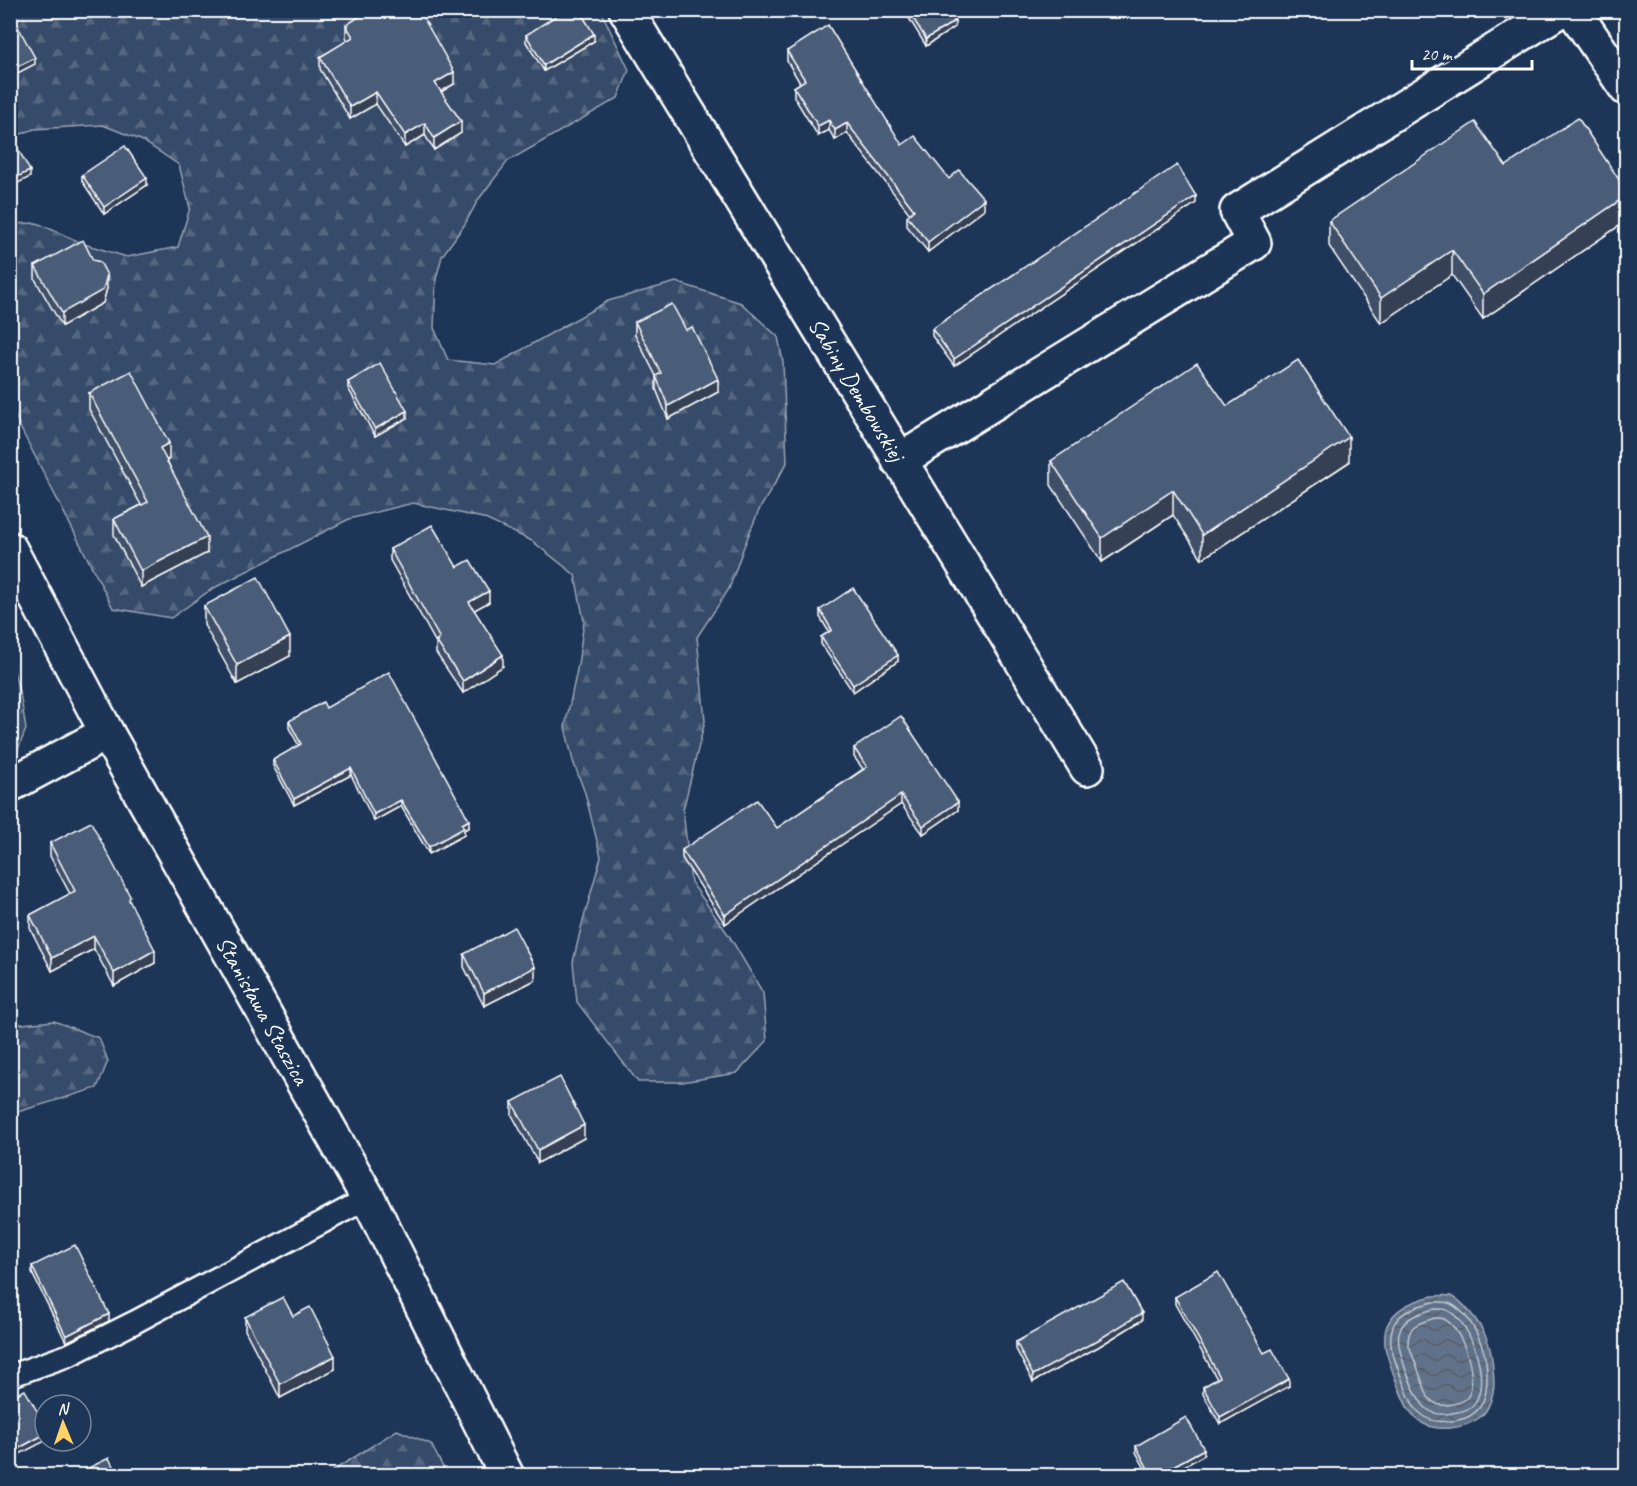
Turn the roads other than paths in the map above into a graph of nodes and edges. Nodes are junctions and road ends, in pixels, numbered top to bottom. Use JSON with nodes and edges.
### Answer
{"nodes":[{"id":1,"x":626,"y":10,"type":"edge"},
{"id":2,"x":1560,"y":10,"type":"edge"},
{"id":3,"x":1573,"y":10,"type":"edge"},
{"id":4,"x":1626,"y":88,"type":"edge"},
{"id":5,"x":899,"y":460,"type":"junction"},
{"id":6,"x":10,"y":549,"type":"edge"},
{"id":7,"x":107,"y":733,"type":"junction"},
{"id":8,"x":1087,"y":768,"type":"dead end"},
{"id":9,"x":10,"y":785,"type":"edge"},
{"id":10,"x":368,"y":1198,"type":"junction"},
{"id":11,"x":10,"y":1376,"type":"edge"},
{"id":12,"x":507,"y":1476,"type":"edge"}],
"edges":[{"from":1,"to":5,"type":"street","name":"Sabiny Dembowskiej"},
{"from":2,"to":5,"type":"street"},
{"from":3,"to":4,"type":"street"},
{"from":5,"to":8,"type":"street","name":"Sabiny Dembowskiej"},
{"from":6,"to":7,"type":"street","name":"Stanisława Staszica"},
{"from":7,"to":9,"type":"street"},
{"from":7,"to":10,"type":"street","name":"Stanisława Staszica"},
{"from":10,"to":11,"type":"lane"},
{"from":10,"to":12,"type":"street","name":"Stanisława Staszica"}]}
